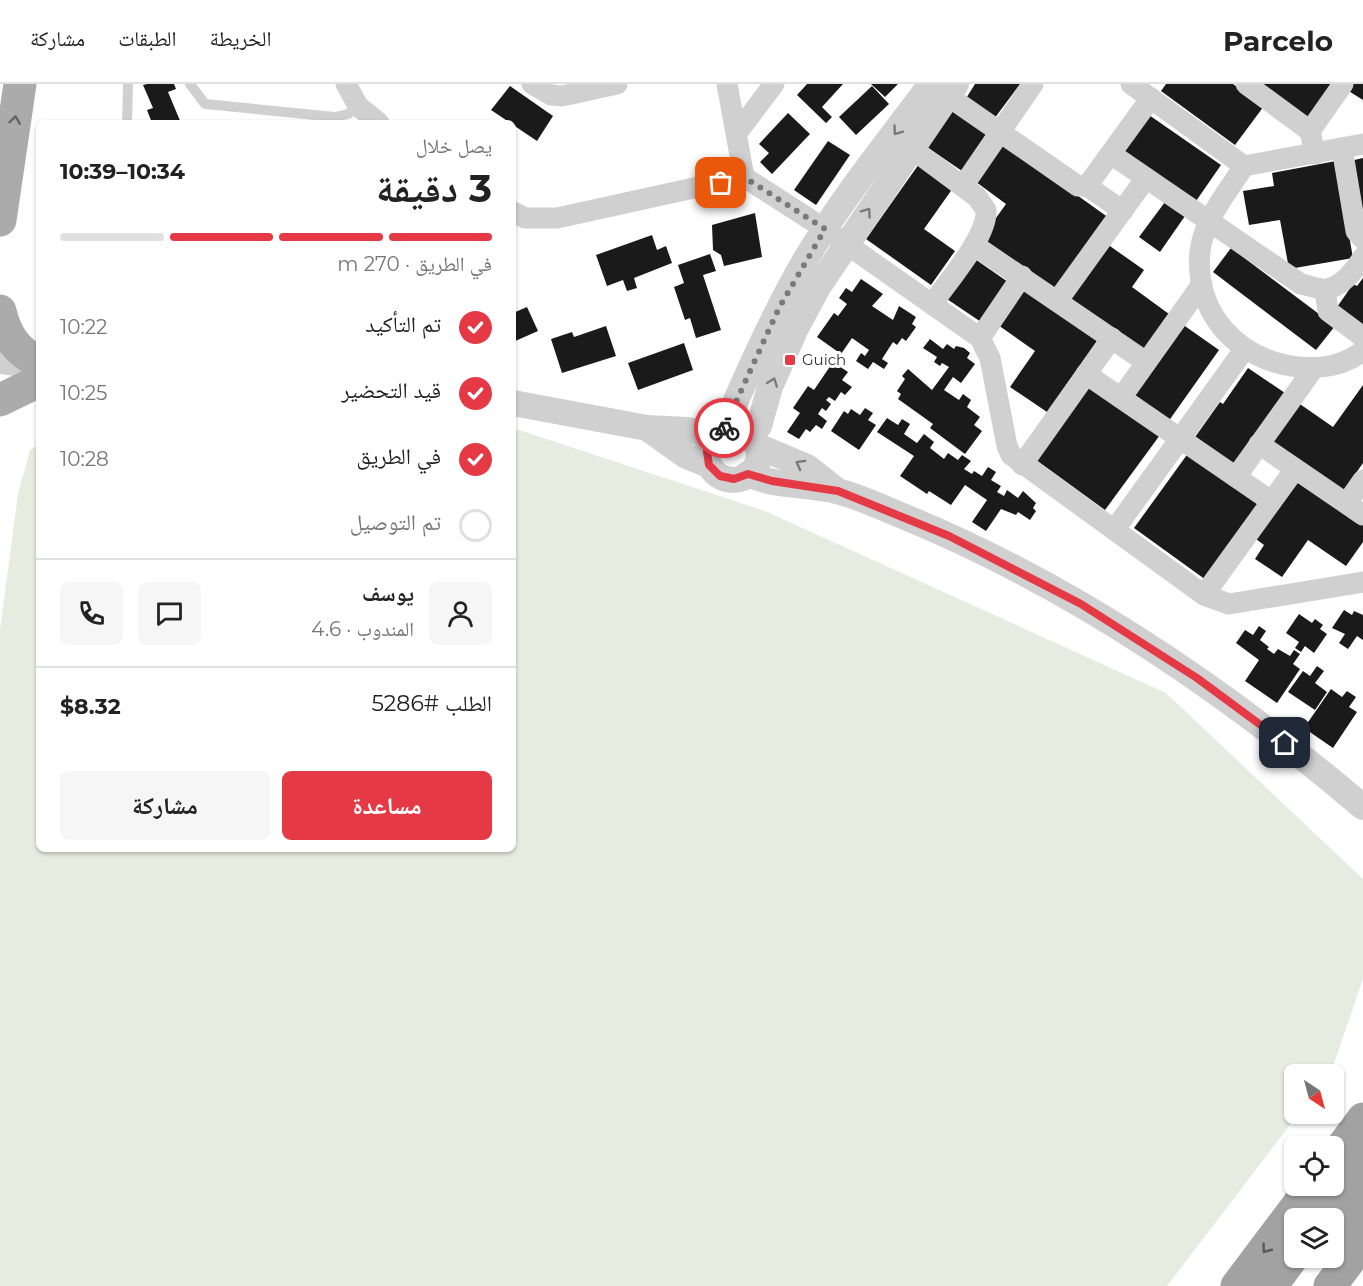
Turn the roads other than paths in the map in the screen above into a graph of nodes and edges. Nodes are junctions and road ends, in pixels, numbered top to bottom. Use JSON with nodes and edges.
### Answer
{"nodes":[{"id":1,"x":20,"y":84,"type":"edge"},
{"id":2,"x":128,"y":84,"type":"edge"},
{"id":3,"x":190,"y":84,"type":"edge"},
{"id":4,"x":346,"y":84,"type":"edge"},
{"id":5,"x":532,"y":84,"type":"edge"},
{"id":6,"x":617,"y":84,"type":"edge"},
{"id":7,"x":727,"y":84,"type":"edge"},
{"id":8,"x":774,"y":84,"type":"edge"},
{"id":9,"x":1033,"y":84,"type":"edge"},
{"id":10,"x":1246,"y":84,"type":"edge"},
{"id":11,"x":1343,"y":84,"type":"edge"},
{"id":12,"x":945,"y":88,"type":"edge"},
{"id":13,"x":1145,"y":90,"type":"edge"},
{"id":14,"x":358,"y":106,"type":"junction"},
{"id":15,"x":127,"y":120,"type":"edge"},
{"id":16,"x":375,"y":120,"type":"edge"},
{"id":17,"x":1002,"y":131,"type":"junction"},
{"id":18,"x":1310,"y":131,"type":"junction"},
{"id":19,"x":737,"y":133,"type":"junction"},
{"id":20,"x":1363,"y":144,"type":"edge"},
{"id":21,"x":911,"y":148,"type":"junction"},
{"id":22,"x":1342,"y":148,"type":"junction"},
{"id":23,"x":1111,"y":154,"type":"junction"},
{"id":24,"x":1314,"y":154,"type":"junction"},
{"id":25,"x":1244,"y":166,"type":"junction"},
{"id":26,"x":744,"y":177,"type":"junction"},
{"id":27,"x":1146,"y":178,"type":"junction"},
{"id":28,"x":963,"y":186,"type":"junction"},
{"id":29,"x":1087,"y":186,"type":"junction"},
{"id":30,"x":1123,"y":211,"type":"junction"},
{"id":31,"x":516,"y":214,"type":"edge"},
{"id":32,"x":0,"y":220,"type":"edge"},
{"id":33,"x":1208,"y":220,"type":"junction"},
{"id":34,"x":835,"y":236,"type":"junction"},
{"id":35,"x":1363,"y":239,"type":"edge"},
{"id":36,"x":974,"y":245,"type":"junction"},
{"id":37,"x":1363,"y":256,"type":"edge"},
{"id":38,"x":1022,"y":276,"type":"junction"},
{"id":39,"x":1202,"y":284,"type":"junction"},
{"id":40,"x":1325,"y":290,"type":"junction"},
{"id":41,"x":1058,"y":300,"type":"junction"},
{"id":42,"x":933,"y":303,"type":"junction"},
{"id":43,"x":0,"y":311,"type":"edge"},
{"id":44,"x":1363,"y":337,"type":"edge"},
{"id":45,"x":980,"y":338,"type":"junction"},
{"id":46,"x":1112,"y":338,"type":"junction"},
{"id":47,"x":1244,"y":350,"type":"junction"},
{"id":48,"x":1363,"y":351,"type":"edge"},
{"id":49,"x":0,"y":361,"type":"edge"},
{"id":50,"x":1146,"y":362,"type":"junction"},
{"id":51,"x":1314,"y":368,"type":"junction"},
{"id":52,"x":1086,"y":374,"type":"junction"},
{"id":53,"x":30,"y":377,"type":"edge"},
{"id":54,"x":1121,"y":398,"type":"junction"},
{"id":55,"x":0,"y":400,"type":"edge"},
{"id":56,"x":516,"y":404,"type":"edge"},
{"id":57,"x":735,"y":404,"type":"junction"},
{"id":58,"x":647,"y":428,"type":"junction"},
{"id":59,"x":688,"y":430,"type":"junction"},
{"id":60,"x":719,"y":433,"type":"junction"},
{"id":61,"x":1179,"y":438,"type":"junction"},
{"id":62,"x":754,"y":441,"type":"junction"},
{"id":63,"x":1259,"y":444,"type":"junction"},
{"id":64,"x":709,"y":465,"type":"junction"},
{"id":65,"x":1022,"y":465,"type":"junction"},
{"id":66,"x":1295,"y":469,"type":"junction"},
{"id":67,"x":748,"y":474,"type":"junction"},
{"id":68,"x":1236,"y":477,"type":"junction"},
{"id":69,"x":1363,"y":480,"type":"edge"},
{"id":70,"x":838,"y":491,"type":"junction"},
{"id":71,"x":1271,"y":501,"type":"junction"},
{"id":72,"x":1355,"y":508,"type":"edge"},
{"id":73,"x":1115,"y":529,"type":"junction"},
{"id":74,"x":1363,"y":582,"type":"edge"},
{"id":75,"x":1204,"y":595,"type":"junction"},
{"id":76,"x":1363,"y":807,"type":"edge"},
{"id":77,"x":1363,"y":1119,"type":"edge"},
{"id":78,"x":1344,"y":1145,"type":"edge"},
{"id":79,"x":1363,"y":1163,"type":"edge"},
{"id":80,"x":1305,"y":1196,"type":"edge"},
{"id":81,"x":1363,"y":1201,"type":"edge"},
{"id":82,"x":1329,"y":1208,"type":"edge"},
{"id":83,"x":1344,"y":1227,"type":"edge"},
{"id":84,"x":1363,"y":1242,"type":"edge"},
{"id":85,"x":1285,"y":1268,"type":"edge"},
{"id":86,"x":1313,"y":1268,"type":"edge"},
{"id":87,"x":1237,"y":1286,"type":"edge"},
{"id":88,"x":1272,"y":1286,"type":"edge"},
{"id":89,"x":1299,"y":1286,"type":"edge"},
{"id":90,"x":1330,"y":1286,"type":"edge"}],
"edges":[{"from":32,"to":1,"type":"main road","one_way":true},
{"from":2,"to":15,"type":"lane"},
{"from":3,"to":14,"type":"lane"},
{"from":4,"to":14,"type":"street"},
{"from":5,"to":6,"type":"street"},
{"from":7,"to":19,"type":"street"},
{"from":8,"to":19,"type":"street"},
{"from":9,"to":17,"type":"street"},
{"from":10,"to":18,"type":"street"},
{"from":11,"to":18,"type":"street"},
{"from":12,"to":17,"type":"street"},
{"from":12,"to":21,"type":"street"},
{"from":12,"to":34,"type":"street","one_way":true},
{"from":13,"to":23,"type":"street"},
{"from":13,"to":25,"type":"street"},
{"from":14,"to":16,"type":"street"},
{"from":17,"to":28,"type":"street"},
{"from":17,"to":29,"type":"street"},
{"from":18,"to":24,"type":"street"},
{"from":19,"to":26,"type":"street"},
{"from":20,"to":22,"type":"street"},
{"from":21,"to":28,"type":"street"},
{"from":34,"to":21,"type":"street","one_way":true},
{"from":22,"to":24,"type":"street"},
{"from":22,"to":35,"type":"street"},
{"from":23,"to":27,"type":"street"},
{"from":23,"to":29,"type":"street"},
{"from":24,"to":25,"type":"street"},
{"from":25,"to":33,"type":"street"},
{"from":26,"to":31,"type":"street"},
{"from":26,"to":34,"type":"street"},
{"from":27,"to":30,"type":"street"},
{"from":27,"to":33,"type":"street"},
{"from":28,"to":36,"type":"street"},
{"from":29,"to":30,"type":"street"},
{"from":30,"to":41,"type":"street"},
{"from":33,"to":39,"type":"street"},
{"from":33,"to":40,"type":"street"},
{"from":34,"to":42,"type":"street"},
{"from":34,"to":57,"type":"street"},
{"from":62,"to":34,"type":"street","one_way":true},
{"from":36,"to":38,"type":"street"},
{"from":36,"to":42,"type":"street"},
{"from":37,"to":40,"type":"street"},
{"from":38,"to":41,"type":"street"},
{"from":38,"to":45,"type":"street"},
{"from":39,"to":47,"type":"street"},
{"from":39,"to":50,"type":"street"},
{"from":40,"to":44,"type":"street"},
{"from":41,"to":46,"type":"street"},
{"from":42,"to":45,"type":"street"},
{"from":43,"to":53,"type":"main road"},
{"from":45,"to":65,"type":"street"},
{"from":46,"to":50,"type":"street"},
{"from":46,"to":52,"type":"street"},
{"from":47,"to":51,"type":"street"},
{"from":47,"to":61,"type":"street"},
{"from":48,"to":51,"type":"street"},
{"from":49,"to":53,"type":"street"},
{"from":50,"to":54,"type":"street"},
{"from":51,"to":63,"type":"street"},
{"from":52,"to":54,"type":"street"},
{"from":52,"to":65,"type":"street"},
{"from":53,"to":55,"type":"main road"},
{"from":54,"to":61,"type":"street"},
{"from":56,"to":58,"type":"street"},
{"from":57,"to":59,"type":"street"},
{"from":57,"to":60,"type":"street"},
{"from":58,"to":59,"type":"street"},
{"from":58,"to":64,"type":"street"},
{"from":59,"to":60,"type":"street"},
{"from":60,"to":62,"type":"street"},
{"from":60,"to":64,"type":"street"},
{"from":61,"to":68,"type":"street"},
{"from":61,"to":73,"type":"street"},
{"from":62,"to":67,"type":"street"},
{"from":70,"to":62,"type":"street","one_way":true},
{"from":63,"to":66,"type":"street"},
{"from":63,"to":68,"type":"street"},
{"from":64,"to":67,"type":"street"},
{"from":65,"to":73,"type":"street"},
{"from":66,"to":71,"type":"street"},
{"from":66,"to":72,"type":"street"},
{"from":67,"to":70,"type":"street"},
{"from":68,"to":71,"type":"street"},
{"from":69,"to":72,"type":"street"},
{"from":70,"to":76,"type":"street"},
{"from":71,"to":75,"type":"street"},
{"from":73,"to":75,"type":"street"},
{"from":74,"to":75,"type":"street"},
{"from":77,"to":78,"type":"highway"},
{"from":79,"to":82,"type":"highway"},
{"from":80,"to":87,"type":"highway","one_way":true},
{"from":81,"to":83,"type":"highway"},
{"from":84,"to":90,"type":"highway"},
{"from":85,"to":88,"type":"highway"},
{"from":86,"to":89,"type":"highway"}]}
